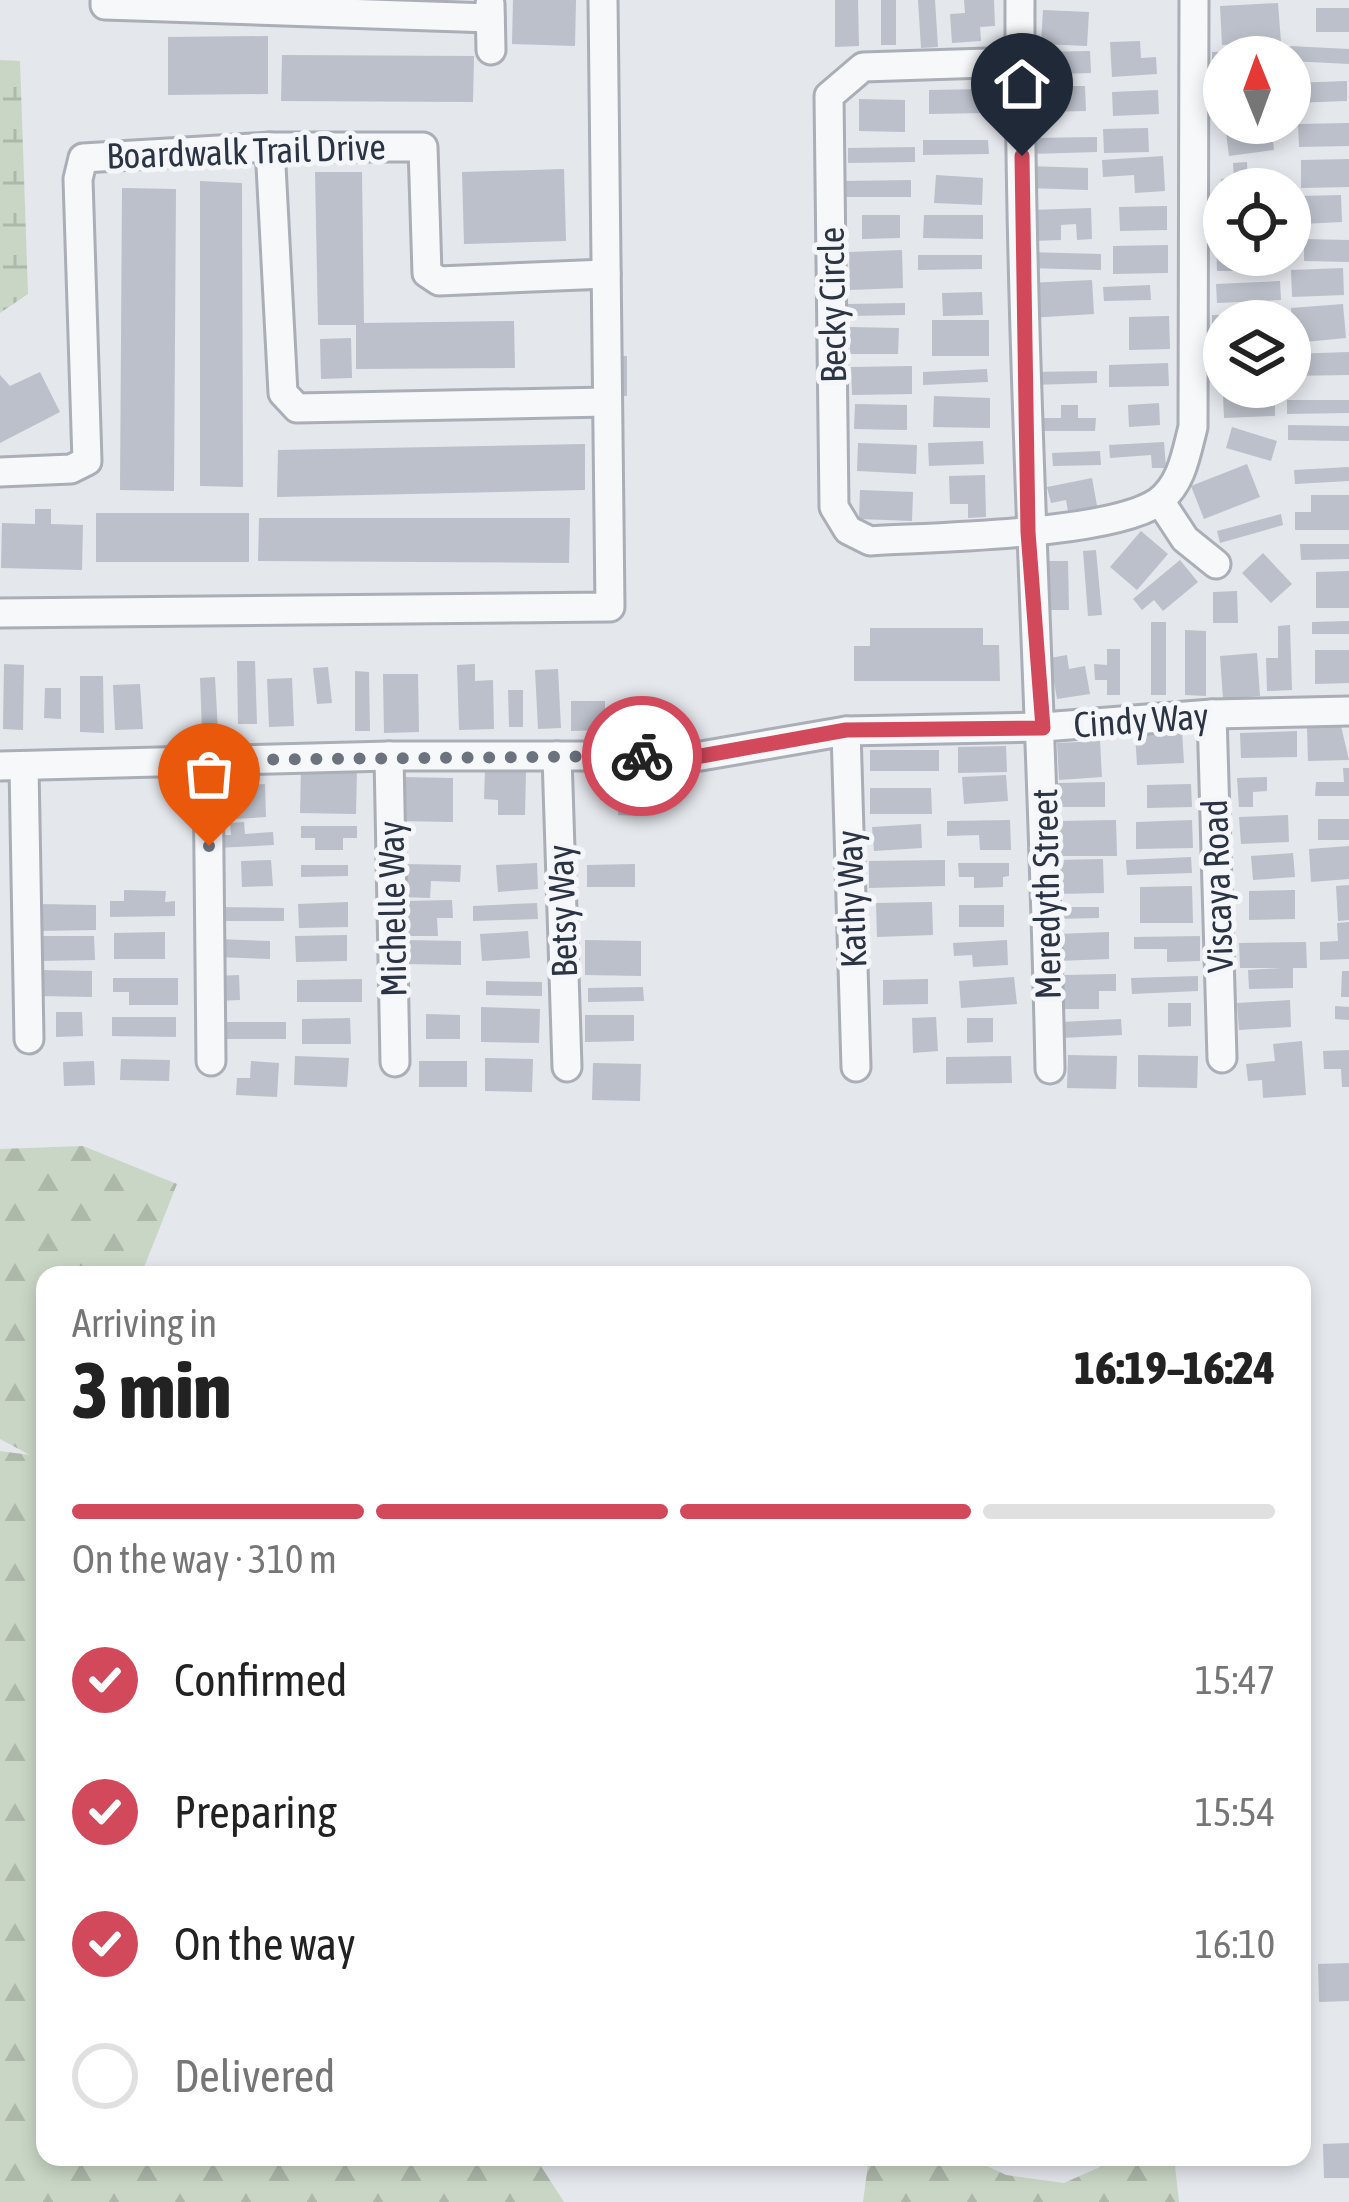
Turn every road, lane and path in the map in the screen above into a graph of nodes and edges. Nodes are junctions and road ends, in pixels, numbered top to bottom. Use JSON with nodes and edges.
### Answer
{"nodes":[{"id":1,"x":105,"y":0,"type":"edge"},
{"id":2,"x":603,"y":0,"type":"edge"},
{"id":3,"x":1020,"y":0,"type":"edge"},
{"id":4,"x":1194,"y":0,"type":"edge"},
{"id":5,"x":305,"y":7,"type":"edge"},
{"id":6,"x":490,"y":9,"type":"edge"},
{"id":7,"x":490,"y":50,"type":"dead end"},
{"id":8,"x":1020,"y":62,"type":"junction"},
{"id":9,"x":270,"y":147,"type":"junction"},
{"id":10,"x":606,"y":274,"type":"junction"},
{"id":11,"x":607,"y":403,"type":"junction"},
{"id":12,"x":0,"y":472,"type":"edge"},
{"id":13,"x":1160,"y":501,"type":"junction"},
{"id":14,"x":1028,"y":532,"type":"junction"},
{"id":15,"x":1216,"y":564,"type":"dead end"},
{"id":16,"x":0,"y":613,"type":"edge"},
{"id":17,"x":1349,"y":711,"type":"edge"},
{"id":18,"x":1213,"y":714,"type":"junction"},
{"id":19,"x":1043,"y":728,"type":"junction"},
{"id":20,"x":846,"y":730,"type":"junction"},
{"id":21,"x":388,"y":756,"type":"junction"},
{"id":22,"x":557,"y":756,"type":"junction"},
{"id":23,"x":208,"y":760,"type":"junction"},
{"id":24,"x":12,"y":766,"type":"edge"},
{"id":25,"x":29,"y":1039,"type":"dead end"},
{"id":26,"x":1222,"y":1058,"type":"dead end"},
{"id":27,"x":211,"y":1061,"type":"dead end"},
{"id":28,"x":395,"y":1062,"type":"dead end"},
{"id":29,"x":567,"y":1067,"type":"dead end"},
{"id":30,"x":856,"y":1067,"type":"dead end"},
{"id":31,"x":1050,"y":1070,"type":"dead end"}],
"edges":[{"from":1,"to":5,"type":"street"},
{"from":2,"to":10,"type":"street"},
{"from":3,"to":8,"type":"street","name":"Meredyth Street"},
{"from":4,"to":13,"type":"street"},
{"from":5,"to":6,"type":"street"},
{"from":6,"to":7,"type":"street"},
{"from":8,"to":14,"type":"street","name":"Meredyth Street"},
{"from":8,"to":14,"type":"street","name":"Becky Circle"},
{"from":9,"to":10,"type":"street","name":"Boardwalk Trail Drive"},
{"from":9,"to":11,"type":"street"},
{"from":9,"to":12,"type":"street","name":"Boardwalk Trail Drive"},
{"from":10,"to":11,"type":"street"},
{"from":11,"to":16,"type":"street"},
{"from":13,"to":14,"type":"street"},
{"from":13,"to":15,"type":"street"},
{"from":14,"to":19,"type":"street","name":"Meredyth Street"},
{"from":17,"to":18,"type":"street","name":"Cindy Way"},
{"from":18,"to":19,"type":"street","name":"Cindy Way"},
{"from":18,"to":26,"type":"street","name":"Viscaya Road"},
{"from":19,"to":20,"type":"street","name":"Cindy Way"},
{"from":19,"to":31,"type":"street","name":"Meredyth Street"},
{"from":20,"to":22,"type":"street","name":"Cindy Way"},
{"from":20,"to":30,"type":"street","name":"Kathy Way"},
{"from":21,"to":22,"type":"street","name":"Cindy Way"},
{"from":21,"to":23,"type":"street","name":"Cindy Way"},
{"from":21,"to":28,"type":"street","name":"Michelle Way"},
{"from":22,"to":29,"type":"street","name":"Betsy Way"},
{"from":23,"to":24,"type":"street","name":"Cindy Way"},
{"from":23,"to":27,"type":"street"},
{"from":24,"to":25,"type":"street"}]}
